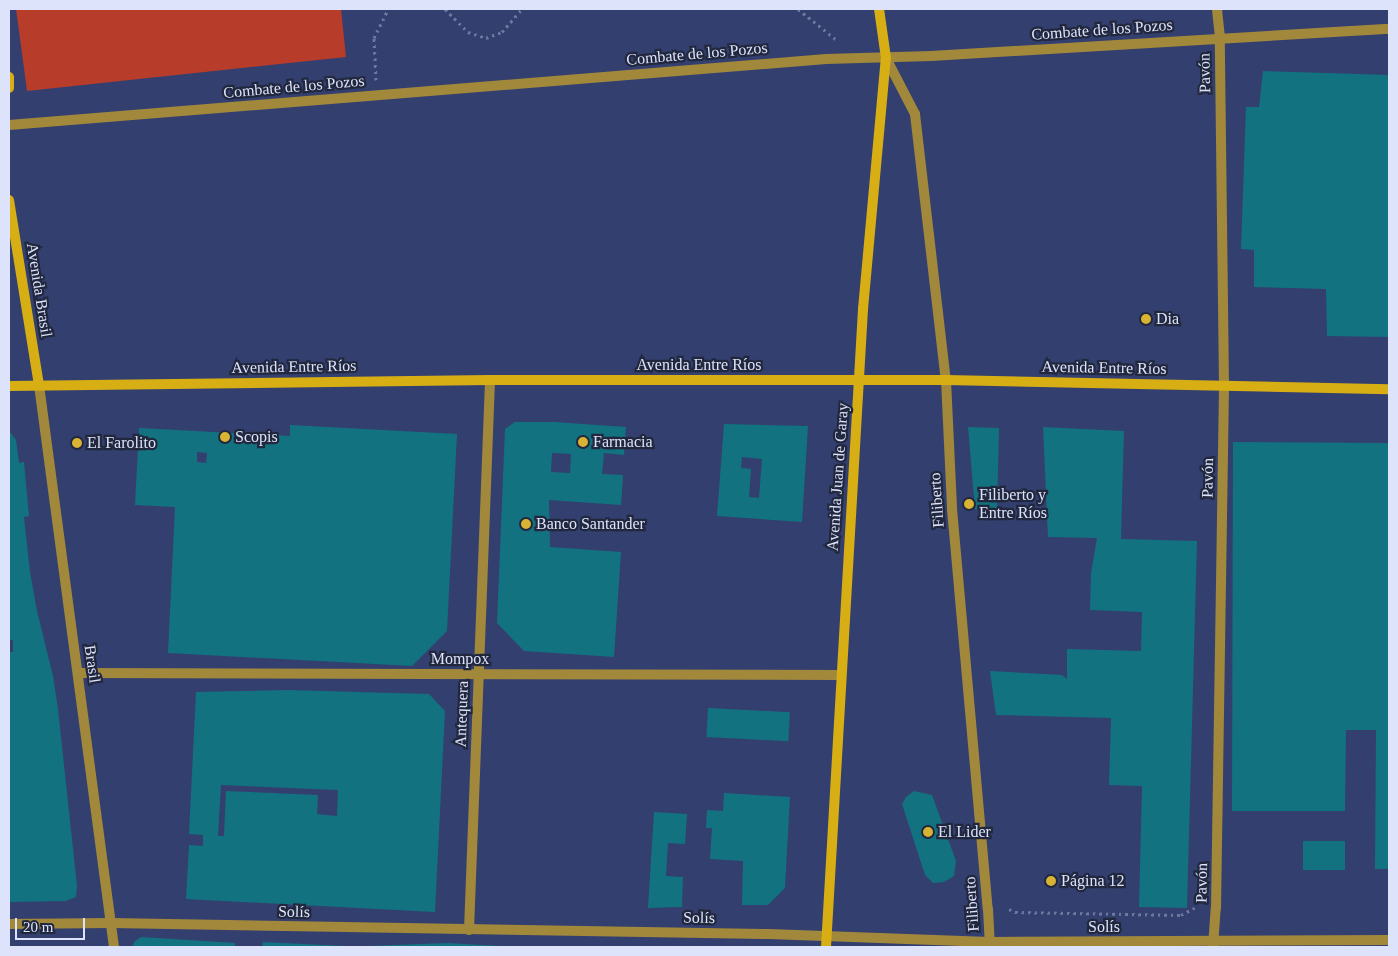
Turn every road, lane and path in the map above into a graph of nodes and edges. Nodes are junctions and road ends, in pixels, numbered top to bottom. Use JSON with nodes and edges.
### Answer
{"nodes":[{"id":1,"x":388,"y":9,"type":"edge"},
{"id":2,"x":445,"y":9,"type":"edge"},
{"id":3,"x":522,"y":9,"type":"edge"},
{"id":4,"x":798,"y":9,"type":"edge"},
{"id":5,"x":879,"y":9,"type":"edge"},
{"id":6,"x":1217,"y":9,"type":"edge"},
{"id":7,"x":1389,"y":29,"type":"edge"},
{"id":8,"x":1220,"y":38,"type":"junction"},
{"id":9,"x":859,"y":58,"type":"junction"},
{"id":10,"x":886,"y":58,"type":"junction"},
{"id":11,"x":9,"y":77,"type":"edge"},
{"id":12,"x":9,"y":88,"type":"edge"},
{"id":13,"x":377,"y":95,"type":"junction"},
{"id":14,"x":9,"y":125,"type":"edge"},
{"id":15,"x":9,"y":200,"type":"edge"},
{"id":16,"x":490,"y":380,"type":"junction"},
{"id":17,"x":859,"y":380,"type":"junction"},
{"id":18,"x":946,"y":380,"type":"junction"},
{"id":19,"x":39,"y":385,"type":"junction"},
{"id":20,"x":9,"y":386,"type":"edge"},
{"id":21,"x":1224,"y":386,"type":"junction"},
{"id":22,"x":1389,"y":390,"type":"edge"},
{"id":23,"x":78,"y":673,"type":"junction"},
{"id":24,"x":479,"y":674,"type":"junction"},
{"id":25,"x":841,"y":675,"type":"junction"},
{"id":26,"x":1196,"y":907,"type":"dead end"},
{"id":27,"x":1009,"y":909,"type":"dead end"},
{"id":28,"x":111,"y":923,"type":"junction"},
{"id":29,"x":9,"y":924,"type":"edge"},
{"id":30,"x":469,"y":930,"type":"junction"},
{"id":31,"x":826,"y":936,"type":"junction"},
{"id":32,"x":1389,"y":940,"type":"edge"},
{"id":33,"x":1214,"y":944,"type":"edge"},
{"id":34,"x":989,"y":945,"type":"edge"},
{"id":35,"x":114,"y":947,"type":"edge"},
{"id":36,"x":826,"y":947,"type":"edge"}],
"edges":[{"from":1,"to":13,"type":"path"},
{"from":2,"to":3,"type":"path"},
{"from":4,"to":9,"type":"path"},
{"from":5,"to":10,"type":"main road","name":"Avenida Juan de Garay"},
{"from":6,"to":8,"type":"street","name":"Pavón"},
{"from":7,"to":8,"type":"street","name":"Combate de los Pozos"},
{"from":8,"to":10,"type":"street","name":"Combate de los Pozos"},
{"from":8,"to":21,"type":"street","name":"Pavón"},
{"from":9,"to":10,"type":"street","name":"Combate de los Pozos"},
{"from":9,"to":13,"type":"street","name":"Combate de los Pozos"},
{"from":10,"to":17,"type":"main road","name":"Avenida Juan de Garay"},
{"from":10,"to":18,"type":"street","name":"Filiberto"},
{"from":11,"to":12,"type":"main road"},
{"from":13,"to":14,"type":"street","name":"Combate de los Pozos"},
{"from":15,"to":19,"type":"main road","name":"Avenida Brasil"},
{"from":16,"to":17,"type":"main road","name":"Avenida Entre Ríos"},
{"from":16,"to":19,"type":"main road","name":"Avenida Entre Ríos"},
{"from":16,"to":24,"type":"street","name":"Antequera"},
{"from":17,"to":18,"type":"main road","name":"Avenida Entre Ríos"},
{"from":17,"to":25,"type":"main road","name":"Avenida Juan de Garay"},
{"from":18,"to":21,"type":"main road","name":"Avenida Entre Ríos"},
{"from":18,"to":34,"type":"street","name":"Filiberto"},
{"from":19,"to":20,"type":"main road","name":"Avenida Entre Ríos"},
{"from":19,"to":23,"type":"street","name":"Brasil"},
{"from":21,"to":22,"type":"main road","name":"Avenida Entre Ríos"},
{"from":21,"to":33,"type":"street","name":"Pavón"},
{"from":23,"to":24,"type":"street","name":"Mompox"},
{"from":23,"to":28,"type":"street","name":"Brasil"},
{"from":24,"to":25,"type":"street","name":"Mompox"},
{"from":24,"to":30,"type":"street","name":"Antequera"},
{"from":25,"to":31,"type":"main road","name":"Avenida Juan de Garay"},
{"from":26,"to":27,"type":"path"},
{"from":28,"to":29,"type":"street","name":"Solís"},
{"from":28,"to":30,"type":"street","name":"Solís"},
{"from":28,"to":35,"type":"street","name":"Brasil"},
{"from":30,"to":31,"type":"street","name":"Solís"},
{"from":31,"to":34,"type":"street","name":"Solís"},
{"from":31,"to":36,"type":"main road","name":"Avenida Juan de Garay"},
{"from":32,"to":33,"type":"street","name":"Solís"},
{"from":33,"to":34,"type":"street","name":"Solís"}]}
